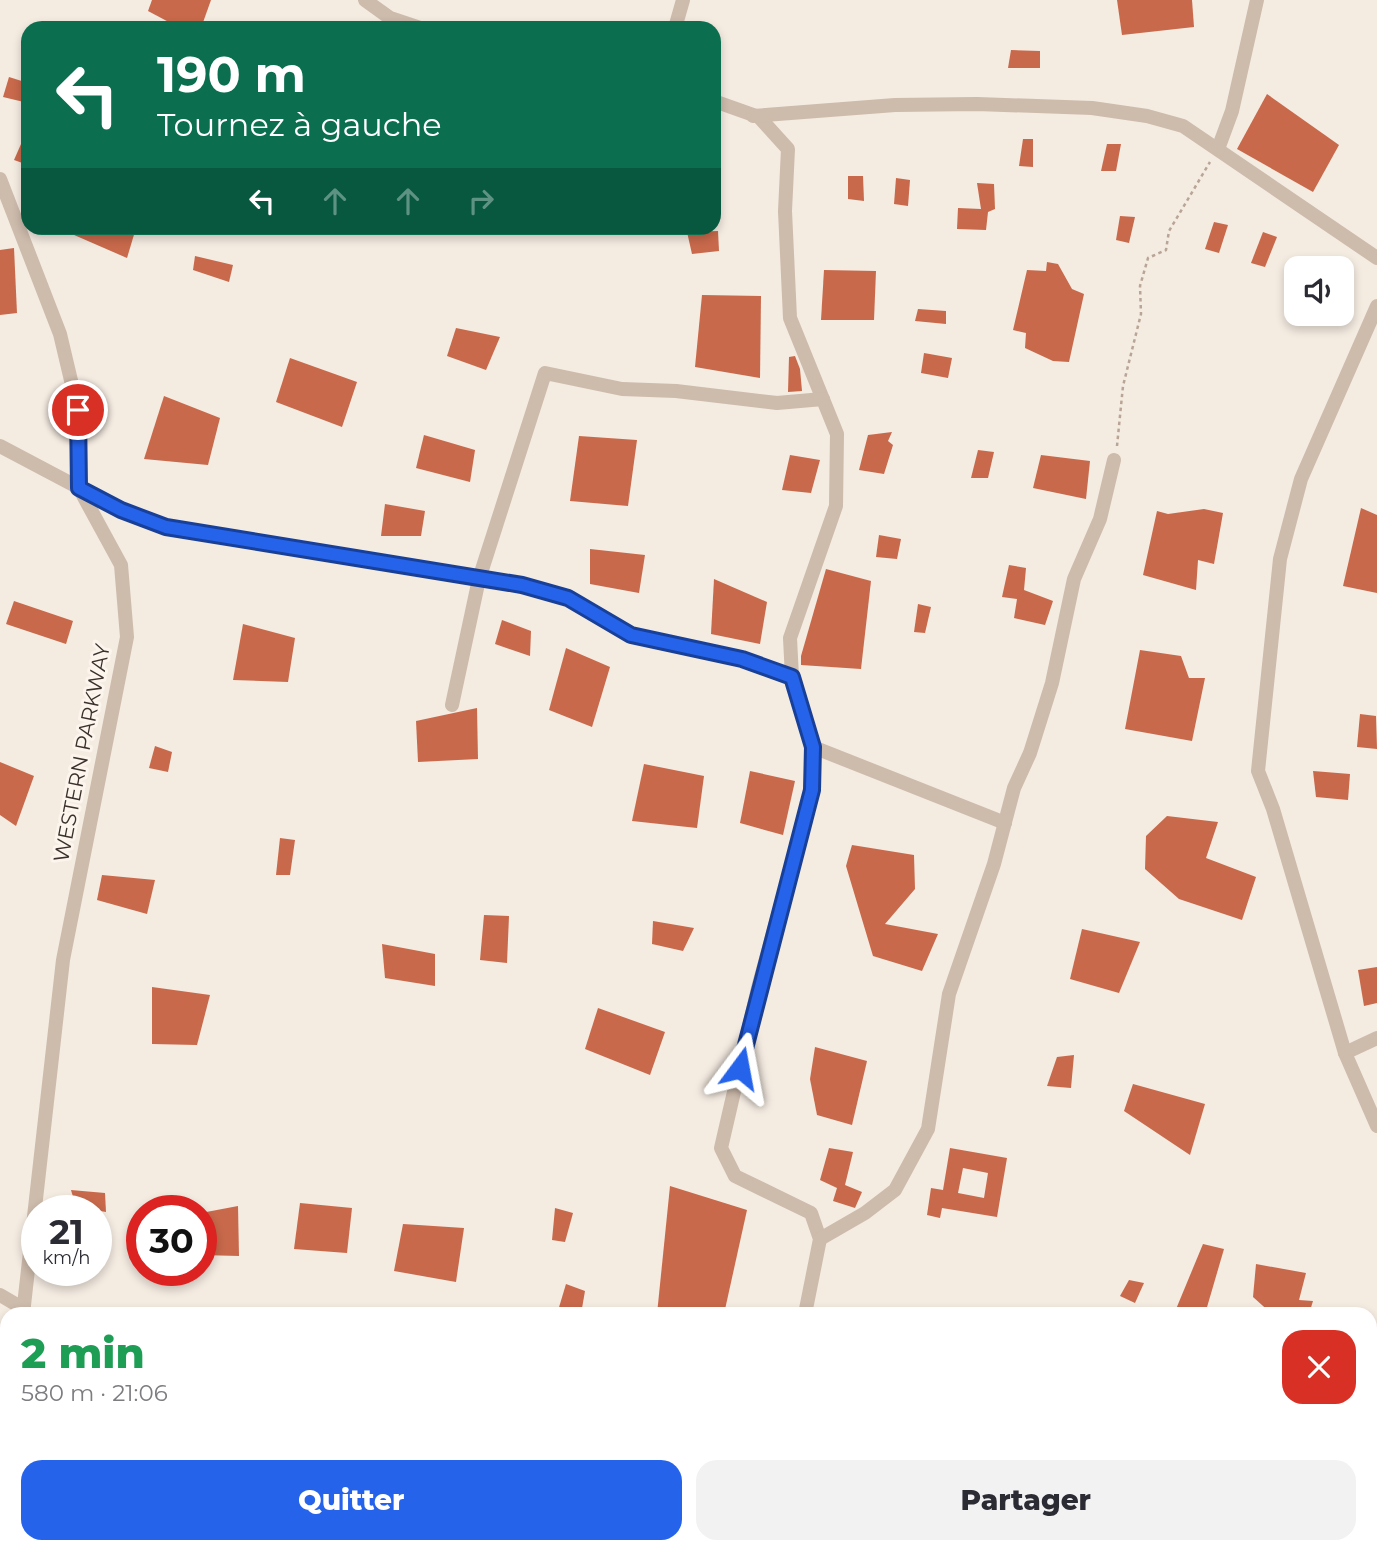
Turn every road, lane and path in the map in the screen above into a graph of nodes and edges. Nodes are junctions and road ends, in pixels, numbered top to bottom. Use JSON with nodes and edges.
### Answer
{"nodes":[{"id":1,"x":365,"y":0,"type":"edge"},
{"id":2,"x":683,"y":0,"type":"edge"},
{"id":3,"x":1257,"y":0,"type":"edge"},
{"id":4,"x":399,"y":21,"type":"edge"},
{"id":5,"x":677,"y":21,"type":"edge"},
{"id":6,"x":721,"y":104,"type":"edge"},
{"id":7,"x":721,"y":113,"type":"edge"},
{"id":8,"x":759,"y":117,"type":"junction"},
{"id":9,"x":1218,"y":149,"type":"junction"},
{"id":10,"x":0,"y":179,"type":"edge"},
{"id":11,"x":21,"y":233,"type":"edge"},
{"id":12,"x":22,"y":235,"type":"edge"},
{"id":13,"x":1377,"y":258,"type":"edge"},
{"id":14,"x":1377,"y":306,"type":"edge"},
{"id":15,"x":823,"y":399,"type":"junction"},
{"id":16,"x":0,"y":446,"type":"edge"},
{"id":17,"x":1114,"y":460,"type":"joint"},
{"id":18,"x":79,"y":488,"type":"junction"},
{"id":19,"x":479,"y":579,"type":"junction"},
{"id":20,"x":792,"y":677,"type":"junction"},
{"id":21,"x":452,"y":705,"type":"dead end"},
{"id":22,"x":813,"y":747,"type":"junction"},
{"id":23,"x":1005,"y":823,"type":"junction"},
{"id":24,"x":1377,"y":1038,"type":"edge"},
{"id":25,"x":1345,"y":1053,"type":"junction"},
{"id":26,"x":1377,"y":1126,"type":"edge"},
{"id":27,"x":820,"y":1239,"type":"junction"},
{"id":28,"x":0,"y":1295,"type":"edge"},
{"id":29,"x":16,"y":1307,"type":"edge"},
{"id":30,"x":24,"y":1307,"type":"edge"},
{"id":31,"x":806,"y":1307,"type":"edge"}],
"edges":[{"from":1,"to":4,"type":"street"},
{"from":2,"to":5,"type":"street"},
{"from":3,"to":9,"type":"street"},
{"from":6,"to":8,"type":"street"},
{"from":7,"to":8,"type":"street"},
{"from":8,"to":9,"type":"street"},
{"from":8,"to":15,"type":"street"},
{"from":9,"to":13,"type":"street"},
{"from":9,"to":17,"type":"path"},
{"from":10,"to":11,"type":"street","name":"WESTERN PARKWAY"},
{"from":12,"to":18,"type":"street","name":"WESTERN PARKWAY"},
{"from":14,"to":25,"type":"street"},
{"from":15,"to":19,"type":"street"},
{"from":15,"to":20,"type":"street"},
{"from":16,"to":18,"type":"street"},
{"from":17,"to":23,"type":"street"},
{"from":18,"to":19,"type":"street"},
{"from":18,"to":30,"type":"street","name":"WESTERN PARKWAY"},
{"from":19,"to":20,"type":"street"},
{"from":19,"to":21,"type":"street"},
{"from":20,"to":22,"type":"street"},
{"from":22,"to":23,"type":"street"},
{"from":22,"to":27,"type":"street"},
{"from":23,"to":27,"type":"street"},
{"from":24,"to":25,"type":"street"},
{"from":25,"to":26,"type":"street"},
{"from":27,"to":31,"type":"street"},
{"from":28,"to":29,"type":"street"}]}
